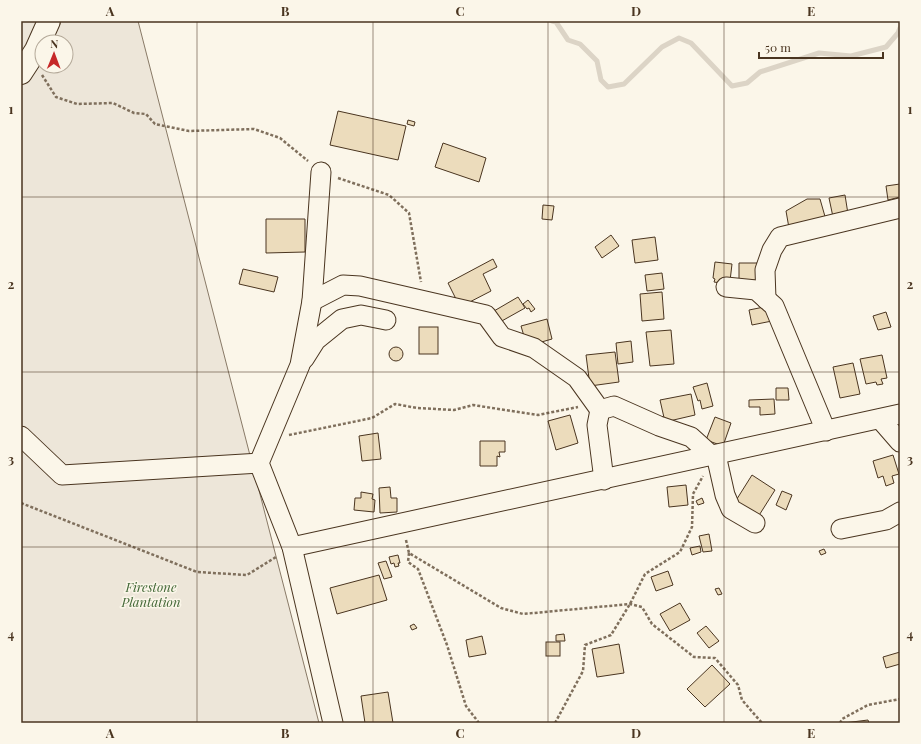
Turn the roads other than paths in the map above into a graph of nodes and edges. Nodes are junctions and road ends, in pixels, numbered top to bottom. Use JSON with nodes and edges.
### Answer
{"nodes":[{"id":1,"x":49,"y":21,"type":"edge"},
{"id":2,"x":21,"y":73,"type":"edge"},
{"id":3,"x":321,"y":172,"type":"road end"},
{"id":4,"x":900,"y":208,"type":"edge"},
{"id":5,"x":726,"y":287,"type":"dead end"},
{"id":6,"x":766,"y":299,"type":"junction"},
{"id":7,"x":312,"y":301,"type":"junction"},
{"id":8,"x":386,"y":320,"type":"dead end"},
{"id":9,"x":300,"y":365,"type":"junction"},
{"id":10,"x":598,"y":407,"type":"junction"},
{"id":11,"x":900,"y":414,"type":"edge"},
{"id":12,"x":880,"y":419,"type":"junction"},
{"id":13,"x":826,"y":430,"type":"junction"},
{"id":14,"x":21,"y":436,"type":"edge"},
{"id":15,"x":900,"y":442,"type":"edge"},
{"id":16,"x":714,"y":455,"type":"junction"},
{"id":17,"x":259,"y":463,"type":"junction"},
{"id":18,"x":604,"y":480,"type":"junction"},
{"id":19,"x":900,"y":512,"type":"edge"},
{"id":20,"x":755,"y":524,"type":"dead end"},
{"id":21,"x":841,"y":529,"type":"dead end"},
{"id":22,"x":292,"y":548,"type":"junction"},
{"id":23,"x":333,"y":723,"type":"edge"}],
"edges":[{"from":1,"to":2,"type":"main road"},
{"from":3,"to":7,"type":"street"},
{"from":4,"to":6,"type":"street"},
{"from":5,"to":6,"type":"street"},
{"from":6,"to":13,"type":"street"},
{"from":7,"to":9,"type":"street"},
{"from":7,"to":10,"type":"street"},
{"from":8,"to":9,"type":"street"},
{"from":9,"to":17,"type":"street"},
{"from":10,"to":16,"type":"street"},
{"from":10,"to":18,"type":"street"},
{"from":11,"to":12,"type":"street"},
{"from":12,"to":13,"type":"street"},
{"from":12,"to":15,"type":"street"},
{"from":13,"to":16,"type":"street"},
{"from":14,"to":17,"type":"street"},
{"from":16,"to":18,"type":"street"},
{"from":16,"to":20,"type":"street"},
{"from":17,"to":22,"type":"street"},
{"from":18,"to":22,"type":"street"},
{"from":19,"to":21,"type":"street"},
{"from":22,"to":23,"type":"street"}]}
